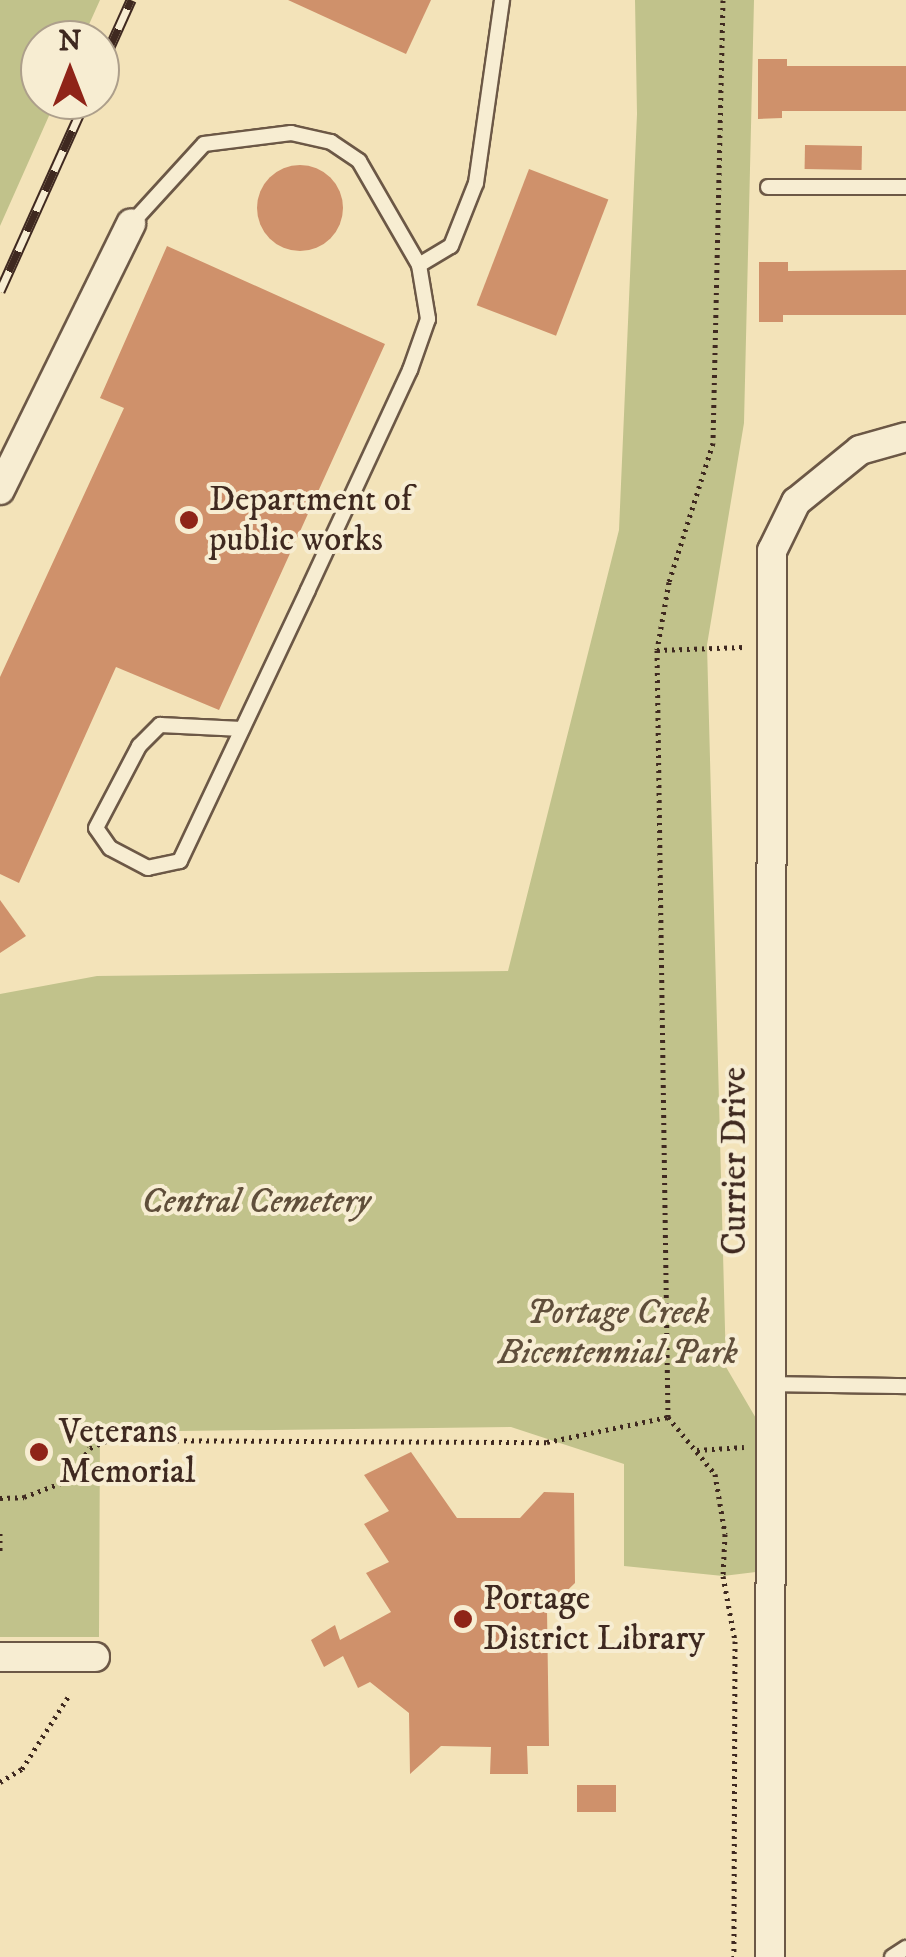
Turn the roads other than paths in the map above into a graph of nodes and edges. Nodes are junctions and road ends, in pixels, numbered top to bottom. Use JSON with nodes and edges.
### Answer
{"nodes":[{"id":1,"x":502,"y":0,"type":"edge"},
{"id":2,"x":768,"y":188,"type":"dead end"},
{"id":3,"x":906,"y":188,"type":"edge"},
{"id":4,"x":131,"y":224,"type":"joint"},
{"id":5,"x":419,"y":265,"type":"junction"},
{"id":6,"x":906,"y":436,"type":"edge"},
{"id":7,"x":0,"y":490,"type":"edge"},
{"id":8,"x":242,"y":729,"type":"junction"},
{"id":9,"x":772,"y":1384,"type":"junction"},
{"id":10,"x":906,"y":1386,"type":"edge"},
{"id":11,"x":95,"y":1657,"type":"dead end"},
{"id":12,"x":0,"y":1658,"type":"edge"},
{"id":13,"x":906,"y":1948,"type":"edge"},
{"id":14,"x":770,"y":1957,"type":"edge"},
{"id":15,"x":892,"y":1957,"type":"edge"}],
"edges":[{"from":1,"to":5,"type":"lane"},
{"from":2,"to":3,"type":"lane"},
{"from":4,"to":5,"type":"lane"},
{"from":4,"to":7,"type":"street"},
{"from":5,"to":8,"type":"lane"},
{"from":6,"to":9,"type":"street","name":"Currier Drive"},
{"from":8,"to":8,"type":"lane"},
{"from":9,"to":10,"type":"lane"},
{"from":9,"to":14,"type":"street","name":"Currier Drive"},
{"from":11,"to":12,"type":"street"},
{"from":13,"to":15,"type":"lane"}]}
